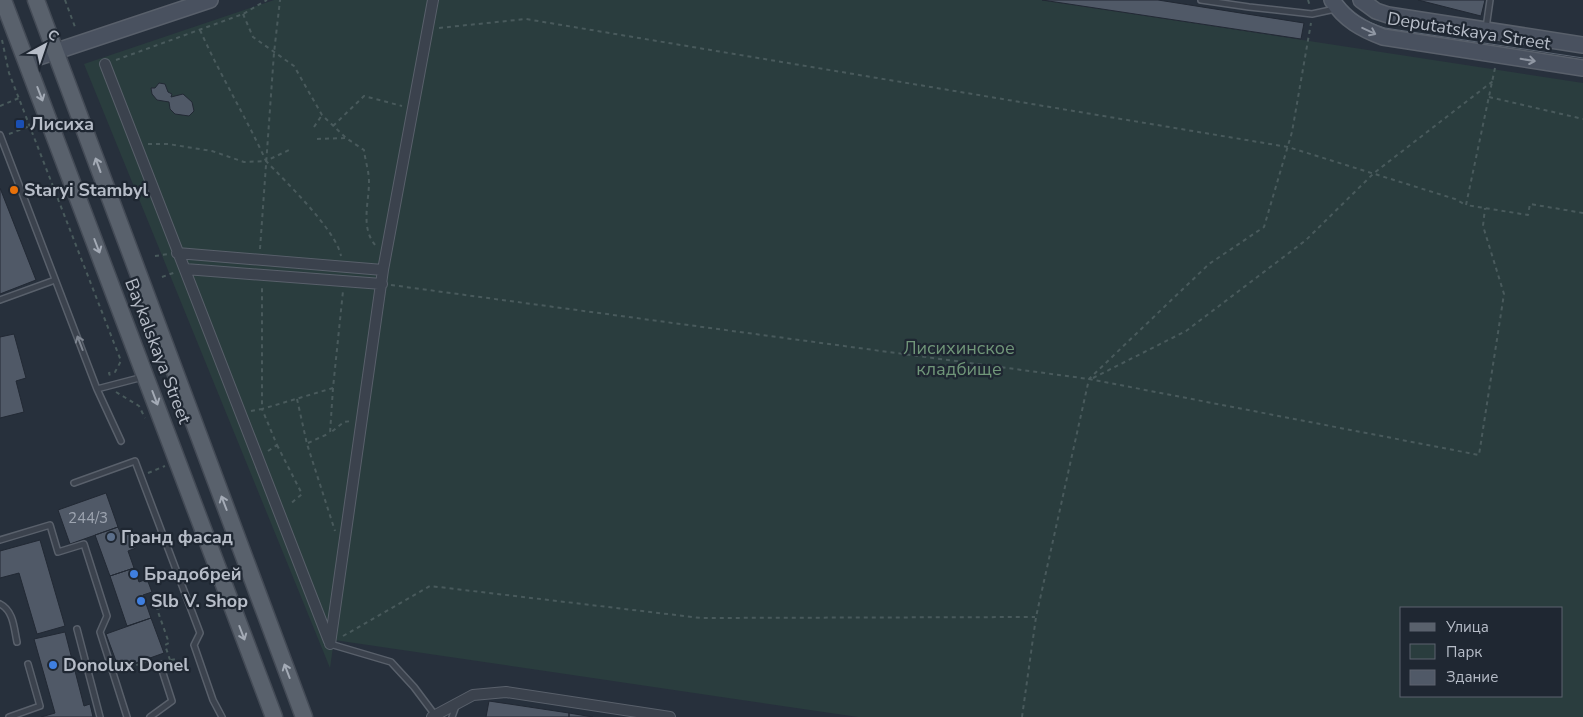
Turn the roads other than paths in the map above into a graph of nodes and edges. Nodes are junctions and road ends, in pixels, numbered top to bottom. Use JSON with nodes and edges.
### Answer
{"nodes":[{"id":1,"x":3,"y":0,"type":"edge"},
{"id":2,"x":36,"y":0,"type":"edge"},
{"id":3,"x":433,"y":0,"type":"edge"},
{"id":4,"x":1201,"y":0,"type":"edge"},
{"id":5,"x":1249,"y":0,"type":"edge"},
{"id":6,"x":1361,"y":0,"type":"edge"},
{"id":7,"x":1490,"y":0,"type":"edge"},
{"id":8,"x":198,"y":2,"type":"edge"},
{"id":9,"x":1335,"y":4,"type":"edge"},
{"id":10,"x":1249,"y":7,"type":"junction"},
{"id":11,"x":1485,"y":31,"type":"junction"},
{"id":12,"x":1583,"y":45,"type":"edge"},
{"id":13,"x":55,"y":50,"type":"junction"},
{"id":14,"x":27,"y":61,"type":"junction"},
{"id":15,"x":105,"y":64,"type":"road end"},
{"id":16,"x":1583,"y":68,"type":"edge"},
{"id":17,"x":1,"y":139,"type":"edge"},
{"id":18,"x":178,"y":253,"type":"junction"},
{"id":19,"x":185,"y":269,"type":"junction"},
{"id":20,"x":383,"y":270,"type":"junction"},
{"id":21,"x":55,"y":280,"type":"junction"},
{"id":22,"x":382,"y":284,"type":"junction"},
{"id":23,"x":0,"y":300,"type":"edge"},
{"id":24,"x":146,"y":376,"type":"junction"},
{"id":25,"x":97,"y":389,"type":"junction"},
{"id":26,"x":121,"y":441,"type":"dead end"},
{"id":27,"x":74,"y":483,"type":"dead end"},
{"id":28,"x":0,"y":540,"type":"edge"},
{"id":29,"x":0,"y":604,"type":"edge"},
{"id":30,"x":76,"y":629,"type":"dead end"},
{"id":31,"x":17,"y":642,"type":"dead end"},
{"id":32,"x":330,"y":644,"type":"junction"},
{"id":33,"x":28,"y":664,"type":"dead end"},
{"id":34,"x":160,"y":664,"type":"road end"},
{"id":35,"x":457,"y":703,"type":"junction"},
{"id":36,"x":433,"y":716,"type":"edge"},
{"id":37,"x":9,"y":717,"type":"edge"},
{"id":38,"x":100,"y":717,"type":"edge"},
{"id":39,"x":128,"y":717,"type":"edge"},
{"id":40,"x":150,"y":717,"type":"edge"},
{"id":41,"x":222,"y":717,"type":"edge"},
{"id":42,"x":274,"y":717,"type":"edge"},
{"id":43,"x":304,"y":717,"type":"edge"},
{"id":44,"x":452,"y":717,"type":"edge"},
{"id":45,"x":670,"y":717,"type":"edge"}],
"edges":[{"from":1,"to":14,"type":"main road","name":"Baykalskaya Street"},
{"from":2,"to":13,"type":"main road","name":"Baykalskaya Street"},
{"from":3,"to":20,"type":"street"},
{"from":4,"to":10,"type":"lane"},
{"from":5,"to":10,"type":"lane"},
{"from":6,"to":11,"type":"main road","name":"Deputatskaya Street"},
{"from":7,"to":11,"type":"lane"},
{"from":8,"to":13,"type":"main road"},
{"from":9,"to":10,"type":"lane"},
{"from":9,"to":16,"type":"main road","name":"Deputatskaya Street","one_way":true},
{"from":11,"to":12,"type":"main road","name":"Deputatskaya Street"},
{"from":13,"to":14,"type":"main road"},
{"from":43,"to":13,"type":"main road","name":"Baykalskaya Street","one_way":true},
{"from":14,"to":24,"type":"main road","name":"Baykalskaya Street","one_way":true},
{"from":15,"to":18,"type":"street"},
{"from":17,"to":21,"type":"lane"},
{"from":18,"to":19,"type":"street"},
{"from":18,"to":20,"type":"street"},
{"from":19,"to":22,"type":"street"},
{"from":19,"to":32,"type":"street"},
{"from":20,"to":22,"type":"street"},
{"from":21,"to":23,"type":"lane"},
{"from":25,"to":21,"type":"lane","one_way":true},
{"from":22,"to":32,"type":"street"},
{"from":24,"to":25,"type":"lane"},
{"from":24,"to":42,"type":"main road","name":"Baykalskaya Street","one_way":true},
{"from":25,"to":26,"type":"lane"},
{"from":27,"to":41,"type":"lane"},
{"from":28,"to":39,"type":"lane"},
{"from":29,"to":31,"type":"lane"},
{"from":30,"to":38,"type":"lane"},
{"from":32,"to":36,"type":"lane"},
{"from":33,"to":37,"type":"lane"},
{"from":34,"to":40,"type":"lane"},
{"from":35,"to":36,"type":"street"},
{"from":35,"to":44,"type":"lane"},
{"from":35,"to":45,"type":"street"}]}
